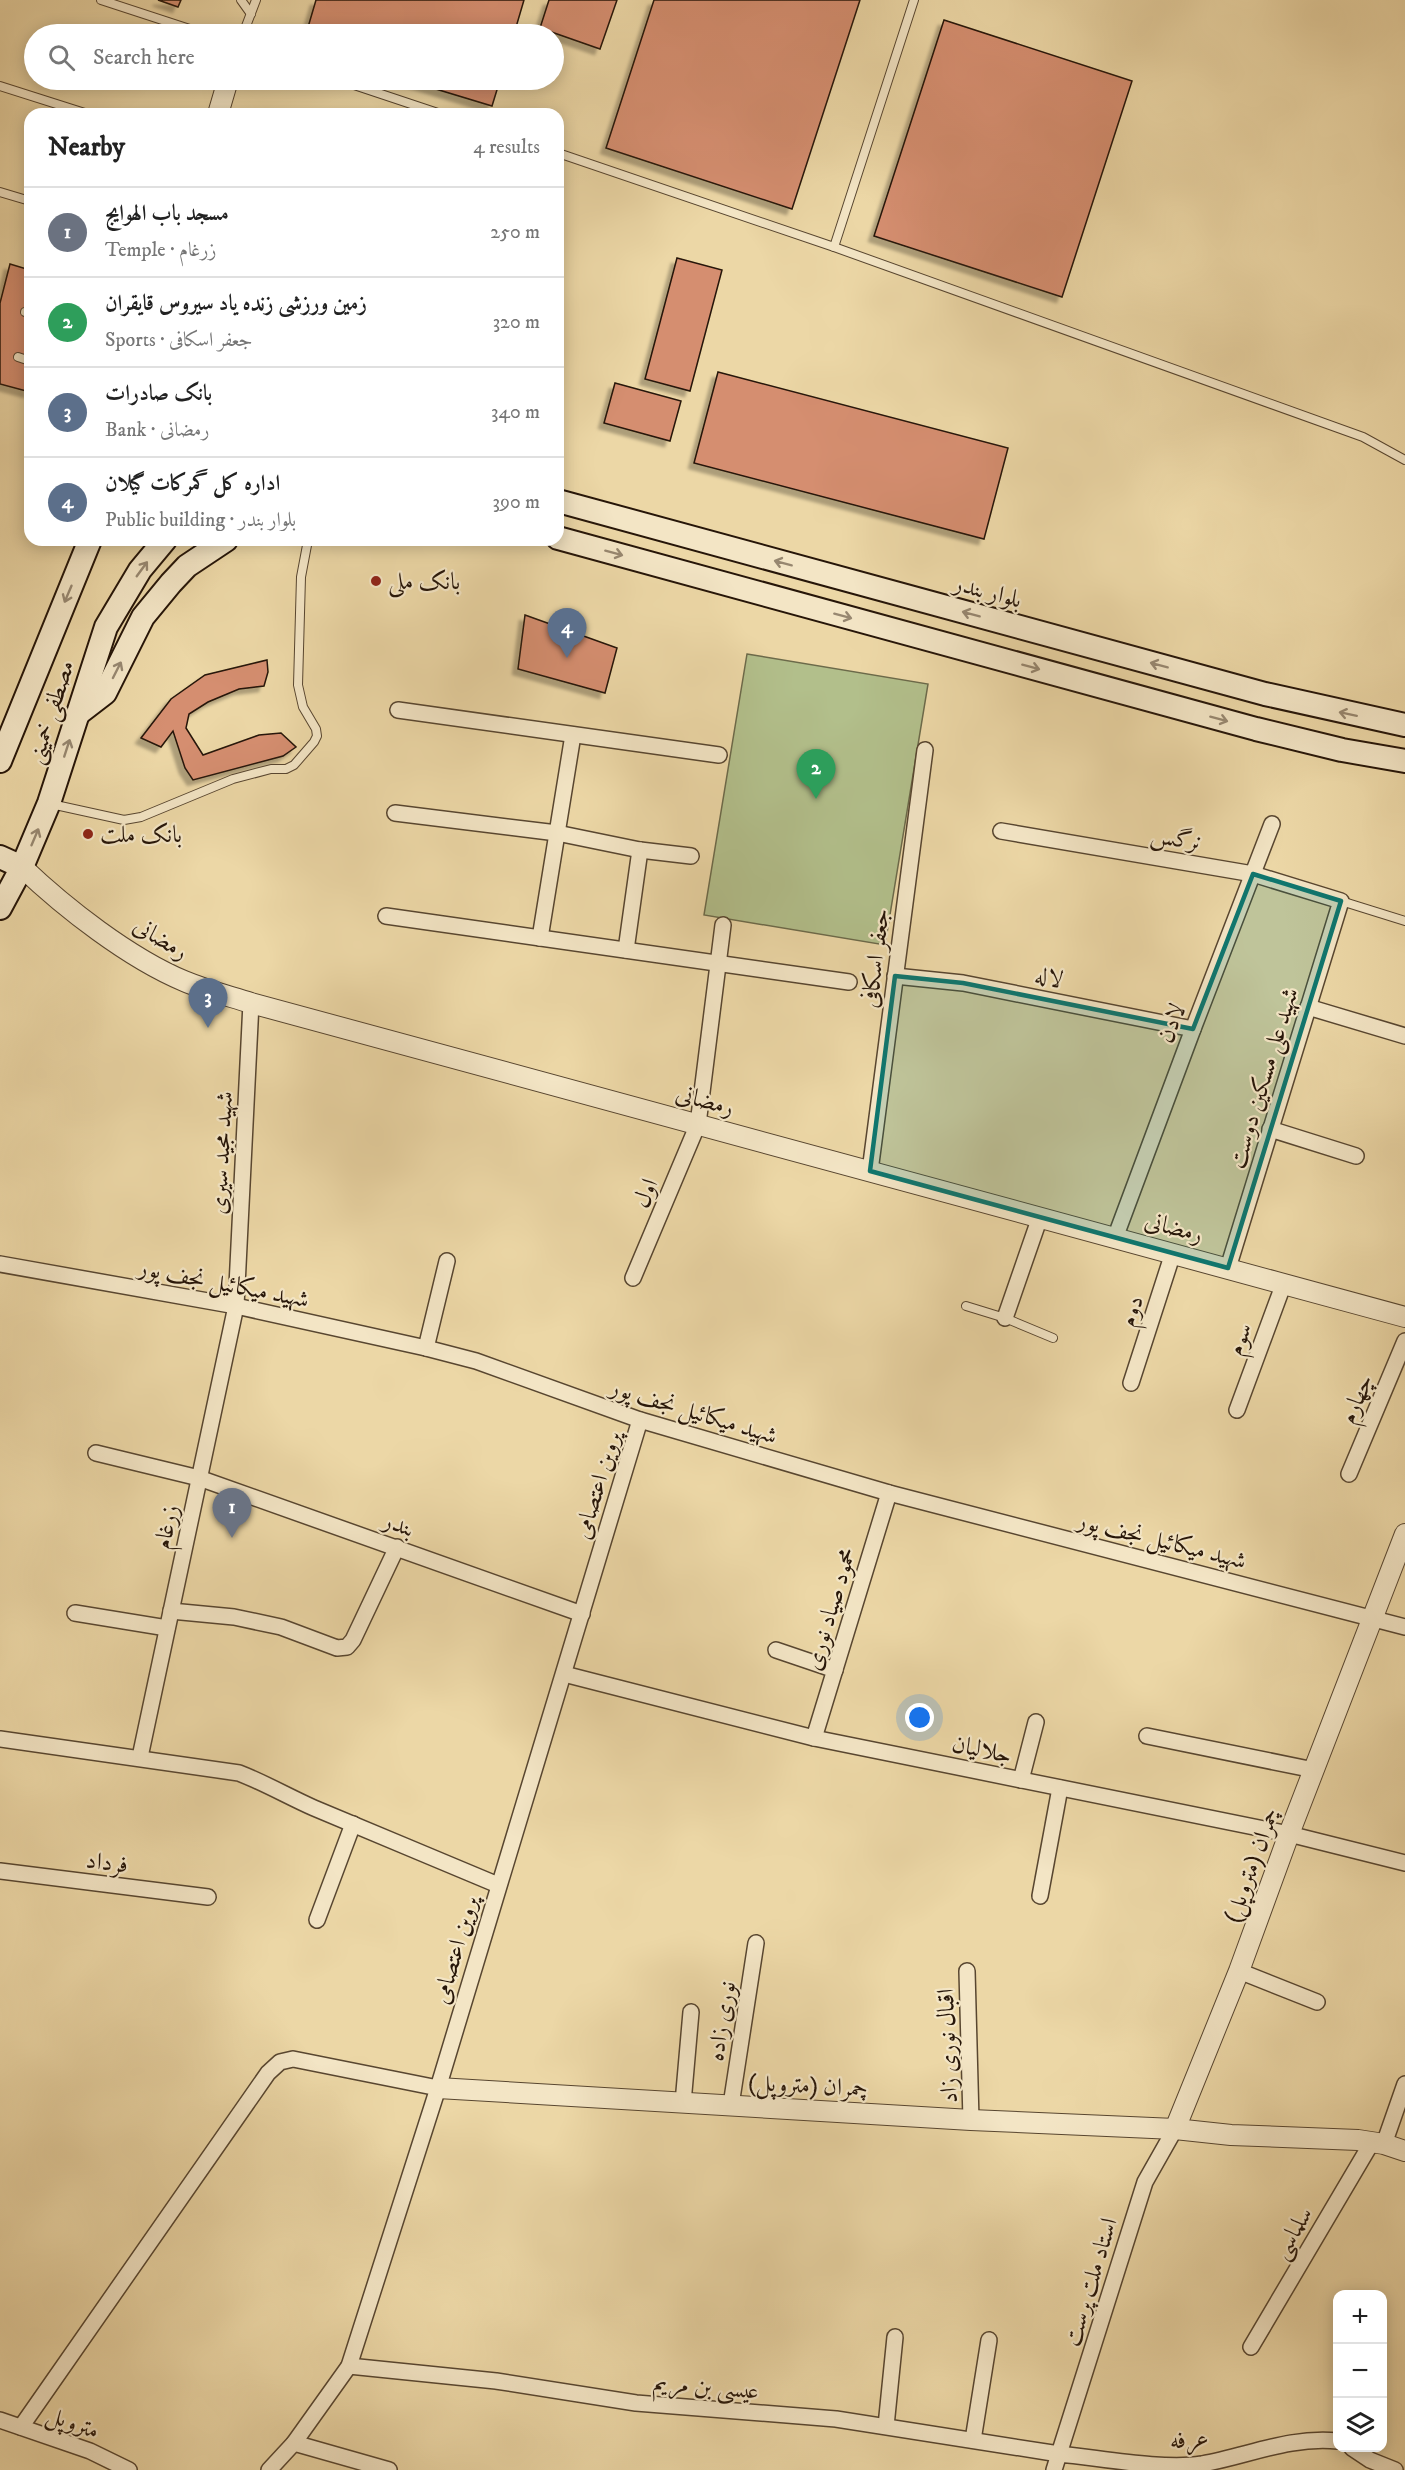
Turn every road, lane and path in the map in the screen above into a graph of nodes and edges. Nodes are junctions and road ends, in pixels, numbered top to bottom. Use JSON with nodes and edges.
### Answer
{"nodes":[{"id":1,"x":101,"y":0,"type":"edge"},
{"id":2,"x":241,"y":0,"type":"edge"},
{"id":3,"x":255,"y":0,"type":"edge"},
{"id":4,"x":914,"y":0,"type":"edge"},
{"id":5,"x":251,"y":14,"type":"junction"},
{"id":6,"x":175,"y":24,"type":"edge"},
{"id":7,"x":247,"y":24,"type":"edge"},
{"id":8,"x":0,"y":86,"type":"edge"},
{"id":9,"x":225,"y":90,"type":"edge"},
{"id":10,"x":369,"y":90,"type":"edge"},
{"id":11,"x":69,"y":108,"type":"edge"},
{"id":12,"x":220,"y":108,"type":"edge"},
{"id":13,"x":423,"y":108,"type":"edge"},
{"id":14,"x":564,"y":155,"type":"edge"},
{"id":15,"x":0,"y":192,"type":"edge"},
{"id":16,"x":24,"y":199,"type":"edge"},
{"id":17,"x":834,"y":247,"type":"junction"},
{"id":18,"x":18,"y":357,"type":"dead end"},
{"id":19,"x":24,"y":359,"type":"edge"},
{"id":20,"x":1405,"y":460,"type":"edge"},
{"id":21,"x":564,"y":503,"type":"edge"},
{"id":22,"x":564,"y":540,"type":"edge"},
{"id":23,"x":88,"y":546,"type":"edge"},
{"id":24,"x":160,"y":546,"type":"edge"},
{"id":25,"x":217,"y":546,"type":"edge"},
{"id":26,"x":307,"y":546,"type":"edge"},
{"id":27,"x":916,"y":599,"type":"junction"},
{"id":28,"x":907,"y":633,"type":"junction"},
{"id":29,"x":398,"y":710,"type":"dead end"},
{"id":30,"x":79,"y":713,"type":"junction"},
{"id":31,"x":1405,"y":725,"type":"edge"},
{"id":32,"x":573,"y":735,"type":"junction"},
{"id":33,"x":925,"y":750,"type":"dead end"},
{"id":34,"x":719,"y":755,"type":"dead end"},
{"id":35,"x":1405,"y":761,"type":"edge"},
{"id":36,"x":0,"y":762,"type":"edge"},
{"id":37,"x":50,"y":803,"type":"junction"},
{"id":38,"x":394,"y":813,"type":"dead end"},
{"id":39,"x":1272,"y":824,"type":"dead end"},
{"id":40,"x":1001,"y":831,"type":"dead end"},
{"id":41,"x":557,"y":833,"type":"junction"},
{"id":42,"x":640,"y":850,"type":"junction"},
{"id":43,"x":0,"y":856,"type":"edge"},
{"id":44,"x":691,"y":856,"type":"dead end"},
{"id":45,"x":22,"y":867,"type":"junction"},
{"id":46,"x":1253,"y":874,"type":"junction"},
{"id":47,"x":1341,"y":901,"type":"junction"},
{"id":48,"x":0,"y":908,"type":"edge"},
{"id":49,"x":386,"y":916,"type":"dead end"},
{"id":50,"x":1405,"y":921,"type":"edge"},
{"id":51,"x":723,"y":925,"type":"dead end"},
{"id":52,"x":540,"y":938,"type":"junction"},
{"id":53,"x":626,"y":950,"type":"junction"},
{"id":54,"x":718,"y":964,"type":"junction"},
{"id":55,"x":895,"y":976,"type":"junction"},
{"id":56,"x":849,"y":982,"type":"dead end"},
{"id":57,"x":250,"y":1003,"type":"junction"},
{"id":58,"x":1308,"y":1006,"type":"junction"},
{"id":59,"x":1193,"y":1029,"type":"junction"},
{"id":60,"x":1405,"y":1036,"type":"edge"},
{"id":61,"x":698,"y":1124,"type":"junction"},
{"id":62,"x":1270,"y":1129,"type":"junction"},
{"id":63,"x":1356,"y":1156,"type":"dead end"},
{"id":64,"x":870,"y":1171,"type":"junction"},
{"id":65,"x":1040,"y":1217,"type":"junction"},
{"id":66,"x":1115,"y":1238,"type":"junction"},
{"id":67,"x":1173,"y":1253,"type":"junction"},
{"id":68,"x":447,"y":1261,"type":"dead end"},
{"id":69,"x":0,"y":1264,"type":"edge"},
{"id":70,"x":1228,"y":1268,"type":"junction"},
{"id":71,"x":633,"y":1278,"type":"dead end"},
{"id":72,"x":1284,"y":1283,"type":"junction"},
{"id":73,"x":236,"y":1306,"type":"junction"},
{"id":74,"x":966,"y":1306,"type":"dead end"},
{"id":75,"x":1405,"y":1317,"type":"edge"},
{"id":76,"x":1005,"y":1318,"type":"junction"},
{"id":77,"x":1053,"y":1338,"type":"dead end"},
{"id":78,"x":1405,"y":1341,"type":"edge"},
{"id":79,"x":426,"y":1348,"type":"junction"},
{"id":80,"x":1131,"y":1383,"type":"dead end"},
{"id":81,"x":1237,"y":1410,"type":"dead end"},
{"id":82,"x":640,"y":1420,"type":"junction"},
{"id":83,"x":96,"y":1453,"type":"dead end"},
{"id":84,"x":1349,"y":1474,"type":"dead end"},
{"id":85,"x":199,"y":1478,"type":"junction"},
{"id":86,"x":889,"y":1493,"type":"junction"},
{"id":87,"x":1405,"y":1534,"type":"edge"},
{"id":88,"x":397,"y":1547,"type":"junction"},
{"id":89,"x":171,"y":1611,"type":"junction"},
{"id":90,"x":75,"y":1614,"type":"dead end"},
{"id":91,"x":582,"y":1614,"type":"junction"},
{"id":92,"x":1373,"y":1617,"type":"junction"},
{"id":93,"x":167,"y":1628,"type":"junction"},
{"id":94,"x":1405,"y":1628,"type":"edge"},
{"id":95,"x":776,"y":1650,"type":"dead end"},
{"id":96,"x":835,"y":1670,"type":"junction"},
{"id":97,"x":564,"y":1674,"type":"junction"},
{"id":98,"x":1036,"y":1722,"type":"dead end"},
{"id":99,"x":1147,"y":1736,"type":"dead end"},
{"id":100,"x":814,"y":1737,"type":"junction"},
{"id":101,"x":0,"y":1739,"type":"edge"},
{"id":102,"x":140,"y":1758,"type":"junction"},
{"id":103,"x":1314,"y":1770,"type":"junction"},
{"id":104,"x":1021,"y":1780,"type":"junction"},
{"id":105,"x":1060,"y":1788,"type":"junction"},
{"id":106,"x":353,"y":1824,"type":"junction"},
{"id":107,"x":1289,"y":1834,"type":"junction"},
{"id":108,"x":1405,"y":1863,"type":"edge"},
{"id":109,"x":0,"y":1872,"type":"edge"},
{"id":110,"x":498,"y":1885,"type":"junction"},
{"id":111,"x":1040,"y":1896,"type":"dead end"},
{"id":112,"x":208,"y":1897,"type":"dead end"},
{"id":113,"x":316,"y":1920,"type":"dead end"},
{"id":114,"x":756,"y":1943,"type":"dead end"},
{"id":115,"x":967,"y":1971,"type":"dead end"},
{"id":116,"x":1239,"y":1971,"type":"junction"},
{"id":117,"x":1317,"y":2002,"type":"dead end"},
{"id":118,"x":691,"y":2012,"type":"dead end"},
{"id":119,"x":1405,"y":2084,"type":"edge"},
{"id":120,"x":438,"y":2088,"type":"junction"},
{"id":121,"x":683,"y":2103,"type":"junction"},
{"id":122,"x":731,"y":2105,"type":"junction"},
{"id":123,"x":971,"y":2120,"type":"junction"},
{"id":124,"x":1175,"y":2129,"type":"junction"},
{"id":125,"x":1378,"y":2143,"type":"junction"},
{"id":126,"x":1405,"y":2151,"type":"edge"},
{"id":127,"x":895,"y":2337,"type":"dead end"},
{"id":128,"x":989,"y":2340,"type":"dead end"},
{"id":129,"x":1251,"y":2347,"type":"dead end"},
{"id":130,"x":349,"y":2366,"type":"junction"},
{"id":131,"x":0,"y":2420,"type":"edge"},
{"id":132,"x":886,"y":2426,"type":"junction"},
{"id":133,"x":21,"y":2427,"type":"junction"},
{"id":134,"x":973,"y":2440,"type":"junction"},
{"id":135,"x":1333,"y":2441,"type":"edge"},
{"id":136,"x":294,"y":2443,"type":"junction"},
{"id":137,"x":1358,"y":2452,"type":"edge"},
{"id":138,"x":1059,"y":2454,"type":"junction"},
{"id":139,"x":1199,"y":2467,"type":"edge"},
{"id":140,"x":129,"y":2470,"type":"edge"},
{"id":141,"x":269,"y":2470,"type":"edge"},
{"id":142,"x":390,"y":2470,"type":"edge"},
{"id":143,"x":1054,"y":2470,"type":"edge"},
{"id":144,"x":1395,"y":2470,"type":"edge"}],
"edges":[{"from":1,"to":6,"type":"lane"},
{"from":2,"to":5,"type":"lane"},
{"from":3,"to":5,"type":"lane"},
{"from":4,"to":17,"type":"lane"},
{"from":5,"to":7,"type":"lane"},
{"from":8,"to":11,"type":"lane"},
{"from":9,"to":12,"type":"street"},
{"from":10,"to":13,"type":"lane"},
{"from":14,"to":17,"type":"lane"},
{"from":15,"to":16,"type":"lane"},
{"from":17,"to":20,"type":"lane"},
{"from":18,"to":19,"type":"lane"},
{"from":27,"to":21,"type":"main road","name":"بلوار بندر","one_way":true},
{"from":22,"to":28,"type":"main road","one_way":true},
{"from":23,"to":36,"type":"main road","name":"مصطفی خمینی","one_way":true},
{"from":30,"to":24,"type":"main road","name":"مصطفی خمینی","one_way":true},
{"from":30,"to":25,"type":"main road","one_way":true},
{"from":26,"to":37,"type":"lane"},
{"from":27,"to":28,"type":"main road"},
{"from":31,"to":27,"type":"main road","name":"بلوار بندر","one_way":true},
{"from":28,"to":35,"type":"main road","one_way":true},
{"from":29,"to":32,"type":"street"},
{"from":37,"to":30,"type":"main road","name":"مصطفی خمینی","one_way":true},
{"from":32,"to":34,"type":"street"},
{"from":32,"to":41,"type":"street"},
{"from":33,"to":55,"type":"street","name":"جعفر اسکافی"},
{"from":45,"to":37,"type":"main road","name":"مصطفی خمینی","one_way":true},
{"from":38,"to":41,"type":"street"},
{"from":39,"to":46,"type":"street","name":"لادن"},
{"from":40,"to":46,"type":"street","name":"نرگس"},
{"from":41,"to":42,"type":"street"},
{"from":41,"to":52,"type":"street"},
{"from":42,"to":44,"type":"street"},
{"from":42,"to":53,"type":"street"},
{"from":43,"to":45,"type":"main road"},
{"from":45,"to":48,"type":"main road","name":"مصطفی خمینی"},
{"from":45,"to":57,"type":"street","name":"رمضانی"},
{"from":46,"to":47,"type":"street","name":"نرگس"},
{"from":46,"to":59,"type":"street","name":"لادن"},
{"from":47,"to":50,"type":"lane"},
{"from":47,"to":58,"type":"street","name":"شهید علی مسکین دوست"},
{"from":49,"to":52,"type":"street"},
{"from":51,"to":54,"type":"street","name":"اول"},
{"from":52,"to":53,"type":"street"},
{"from":53,"to":54,"type":"street"},
{"from":54,"to":56,"type":"street"},
{"from":54,"to":61,"type":"street","name":"اول"},
{"from":55,"to":59,"type":"street","name":"لاله"},
{"from":55,"to":64,"type":"street","name":"جعفر اسکافی"},
{"from":57,"to":61,"type":"street","name":"رمضانی"},
{"from":57,"to":73,"type":"street","name":"شهید مجید سیری"},
{"from":58,"to":60,"type":"street"},
{"from":58,"to":62,"type":"street","name":"شهید علی مسکین دوست"},
{"from":59,"to":66,"type":"street","name":"لادن"},
{"from":61,"to":64,"type":"street","name":"رمضانی"},
{"from":61,"to":71,"type":"street","name":"اول"},
{"from":62,"to":63,"type":"street"},
{"from":62,"to":70,"type":"street","name":"شهید علی مسکین دوست"},
{"from":64,"to":65,"type":"street","name":"رمضانی"},
{"from":65,"to":66,"type":"street","name":"رمضانی"},
{"from":65,"to":76,"type":"street"},
{"from":66,"to":67,"type":"street","name":"رمضانی"},
{"from":67,"to":70,"type":"street","name":"رمضانی"},
{"from":67,"to":80,"type":"street","name":"دوم"},
{"from":68,"to":79,"type":"street"},
{"from":69,"to":73,"type":"street","name":"شهید میکائیل نجف پور"},
{"from":70,"to":72,"type":"street","name":"رمضانی"},
{"from":72,"to":75,"type":"street","name":"رمضانی"},
{"from":72,"to":81,"type":"street","name":"سوم"},
{"from":73,"to":79,"type":"street","name":"شهید میکائیل نجف پور"},
{"from":73,"to":85,"type":"street","name":"زرغام"},
{"from":74,"to":76,"type":"lane"},
{"from":76,"to":77,"type":"lane"},
{"from":78,"to":84,"type":"street","name":"چهارم"},
{"from":79,"to":82,"type":"street","name":"شهید میکائیل نجف پور"},
{"from":82,"to":86,"type":"street","name":"شهید میکائیل نجف پور"},
{"from":82,"to":91,"type":"street","name":"پروین اعتصامی"},
{"from":83,"to":85,"type":"street","name":"بندر"},
{"from":85,"to":88,"type":"street","name":"بندر"},
{"from":85,"to":89,"type":"street","name":"زرغام"},
{"from":86,"to":92,"type":"street","name":"شهید میکائیل نجف پور"},
{"from":86,"to":96,"type":"street","name":"محمود صیاد نوری"},
{"from":87,"to":92,"type":"street","name":"چمران (متروپل)"},
{"from":88,"to":89,"type":"street"},
{"from":88,"to":91,"type":"street","name":"بندر"},
{"from":89,"to":93,"type":"street","name":"زرغام"},
{"from":90,"to":93,"type":"street"},
{"from":91,"to":97,"type":"street","name":"پروین اعتصامی"},
{"from":92,"to":94,"type":"street","name":"شهید میکائیل نجف پور"},
{"from":92,"to":103,"type":"street","name":"چمران (متروپل)"},
{"from":93,"to":102,"type":"street","name":"زرغام"},
{"from":95,"to":96,"type":"street"},
{"from":96,"to":100,"type":"street","name":"محمود صیاد نوری"},
{"from":97,"to":100,"type":"street","name":"جلالیان"},
{"from":97,"to":110,"type":"street","name":"پروین اعتصامی"},
{"from":98,"to":104,"type":"street"},
{"from":99,"to":103,"type":"street"},
{"from":100,"to":104,"type":"street","name":"جلالیان"},
{"from":101,"to":102,"type":"street"},
{"from":102,"to":106,"type":"street"},
{"from":103,"to":107,"type":"street","name":"چمران (متروپل)"},
{"from":104,"to":105,"type":"street","name":"جلالیان"},
{"from":105,"to":107,"type":"street","name":"جلالیان"},
{"from":105,"to":111,"type":"street"},
{"from":106,"to":110,"type":"street"},
{"from":106,"to":113,"type":"street"},
{"from":107,"to":108,"type":"street","name":"جلالیان"},
{"from":107,"to":116,"type":"street","name":"چمران (متروپل)"},
{"from":109,"to":112,"type":"street","name":"فرداد"},
{"from":110,"to":120,"type":"street","name":"پروین اعتصامی"},
{"from":114,"to":122,"type":"street","name":"نوری زاده"},
{"from":115,"to":123,"type":"street","name":"اقبال نوری زاد"},
{"from":116,"to":117,"type":"street"},
{"from":116,"to":124,"type":"street","name":"چمران (متروپل)"},
{"from":118,"to":121,"type":"street"},
{"from":119,"to":125,"type":"street","name":"سلماسی"},
{"from":120,"to":121,"type":"street","name":"چمران (متروپل)"},
{"from":120,"to":130,"type":"street","name":"پروین اعتصامی"},
{"from":120,"to":133,"type":"street"},
{"from":121,"to":122,"type":"street","name":"چمران (متروپل)"},
{"from":122,"to":123,"type":"street","name":"چمران (متروپل)"},
{"from":123,"to":124,"type":"street","name":"چمران (متروپل)"},
{"from":124,"to":125,"type":"street","name":"چمران (متروپل)"},
{"from":124,"to":138,"type":"street","name":"استاد ملت پرست"},
{"from":125,"to":126,"type":"street","name":"چمران (متروپل)"},
{"from":125,"to":129,"type":"street","name":"سلماسی"},
{"from":127,"to":132,"type":"street"},
{"from":128,"to":134,"type":"street"},
{"from":130,"to":132,"type":"street","name":"عیسی بن مریم"},
{"from":130,"to":136,"type":"street","name":"پروین اعتصامی"},
{"from":131,"to":133,"type":"street","name":"متروپل"},
{"from":132,"to":134,"type":"street","name":"عیسی بن مریم"},
{"from":133,"to":140,"type":"street","name":"متروپل"},
{"from":134,"to":138,"type":"street","name":"عیسی بن مریم"},
{"from":135,"to":139,"type":"street","name":"عرفه"},
{"from":136,"to":141,"type":"street","name":"پروین اعتصامی"},
{"from":136,"to":142,"type":"street"},
{"from":137,"to":144,"type":"street"},
{"from":138,"to":139,"type":"street","name":"عرفه"},
{"from":138,"to":143,"type":"street"}]}
